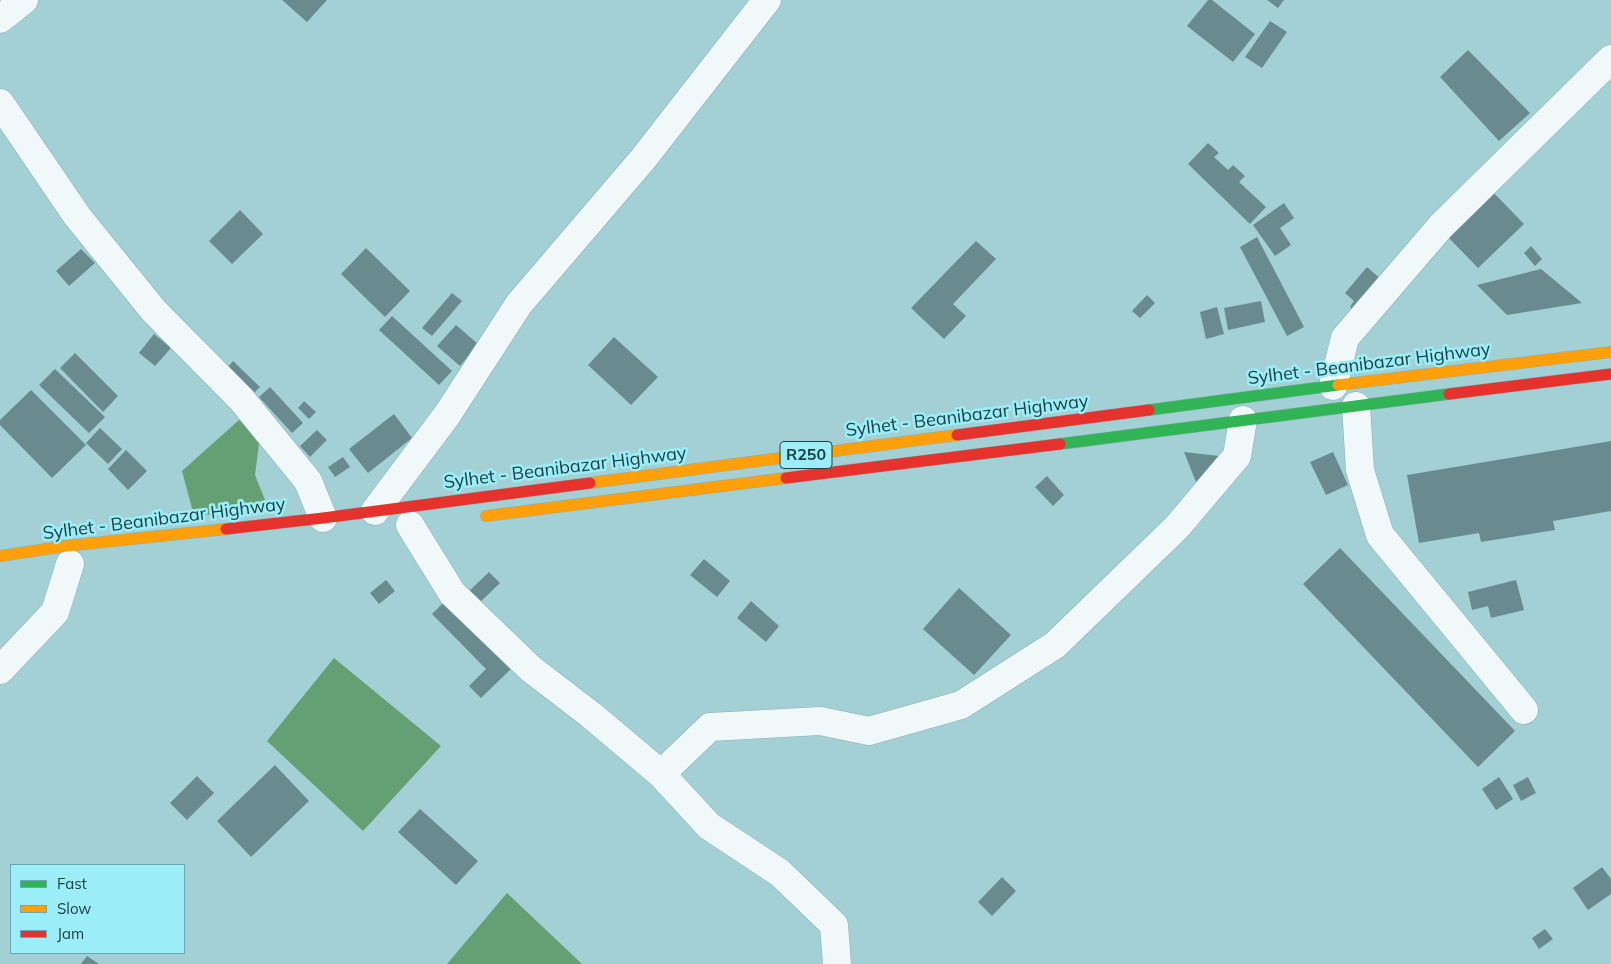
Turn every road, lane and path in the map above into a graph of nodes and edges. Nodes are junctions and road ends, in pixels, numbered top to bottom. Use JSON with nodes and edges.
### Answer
{"nodes":[{"id":1,"x":24,"y":0,"type":"edge"},
{"id":2,"x":767,"y":0,"type":"edge"},
{"id":3,"x":0,"y":19,"type":"edge"},
{"id":4,"x":1611,"y":59,"type":"edge"},
{"id":5,"x":0,"y":103,"type":"edge"},
{"id":6,"x":1611,"y":352,"type":"edge"},
{"id":7,"x":1611,"y":374,"type":"edge"},
{"id":8,"x":1333,"y":386,"type":"junction"},
{"id":9,"x":1356,"y":406,"type":"junction"},
{"id":10,"x":1243,"y":420,"type":"junction"},
{"id":11,"x":375,"y":511,"type":"junction"},
{"id":12,"x":479,"y":516,"type":"dead end"},
{"id":13,"x":323,"y":518,"type":"junction"},
{"id":14,"x":411,"y":525,"type":"dead end"},
{"id":15,"x":0,"y":556,"type":"edge"},
{"id":16,"x":70,"y":564,"type":"dead end"},
{"id":17,"x":0,"y":670,"type":"edge"},
{"id":18,"x":1524,"y":710,"type":"dead end"},
{"id":19,"x":661,"y":774,"type":"junction"},
{"id":20,"x":837,"y":964,"type":"edge"}],
"edges":[{"from":1,"to":3,"type":"street"},
{"from":2,"to":11,"type":"street"},
{"from":4,"to":8,"type":"street"},
{"from":5,"to":13,"type":"street"},
{"from":6,"to":8,"type":"main road","name":"Sylhet - Beanibazar Highway","number":"R250"},
{"from":7,"to":9,"type":"main road","name":"Sylhet - Beanibazar Highway","number":"R250"},
{"from":8,"to":11,"type":"main road","name":"Sylhet - Beanibazar Highway","number":"R250"},
{"from":9,"to":10,"type":"main road","name":"Sylhet - Beanibazar Highway","number":"R250"},
{"from":9,"to":18,"type":"street"},
{"from":10,"to":12,"type":"main road","name":"Sylhet - Beanibazar Highway","number":"R250"},
{"from":10,"to":19,"type":"street"},
{"from":11,"to":13,"type":"main road","name":"Sylhet - Beanibazar Highway","number":"R250"},
{"from":13,"to":15,"type":"main road","name":"Sylhet - Beanibazar Highway","number":"R250"},
{"from":14,"to":19,"type":"street"},
{"from":16,"to":17,"type":"street"},
{"from":19,"to":20,"type":"street"}]}
